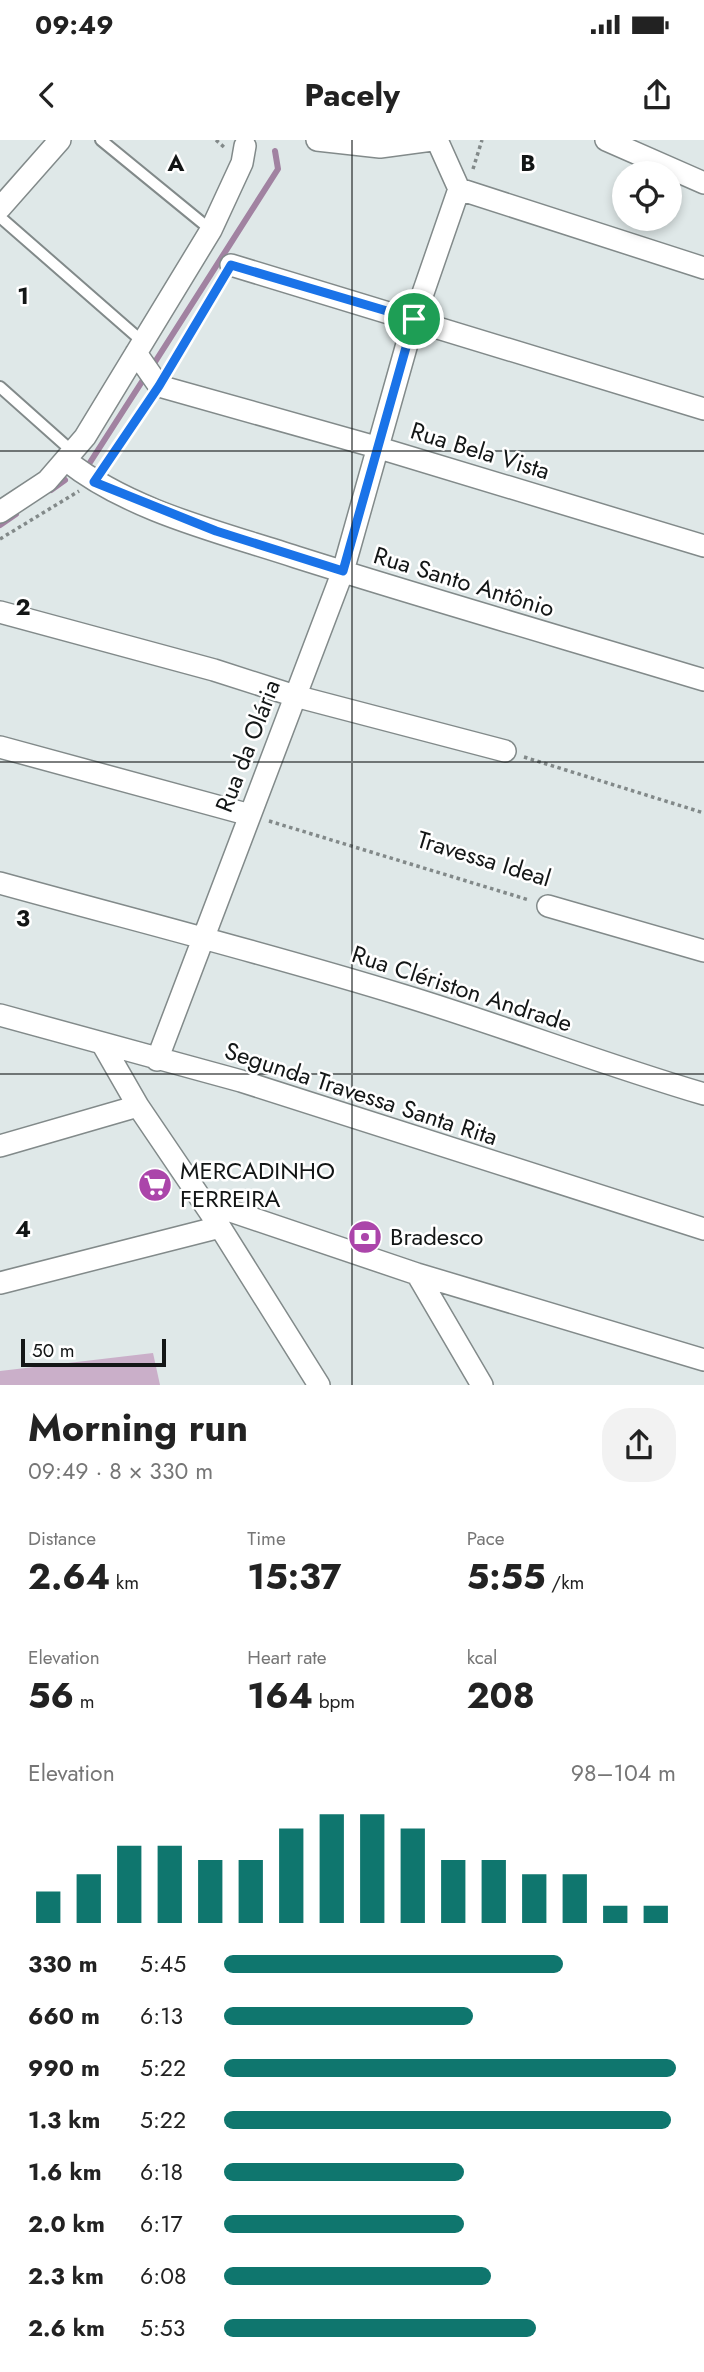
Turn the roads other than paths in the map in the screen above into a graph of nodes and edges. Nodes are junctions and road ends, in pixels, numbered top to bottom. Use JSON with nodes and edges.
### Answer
{"nodes":[{"id":1,"x":60,"y":140,"type":"edge"},
{"id":2,"x":101,"y":140,"type":"edge"},
{"id":3,"x":317,"y":140,"type":"edge"},
{"id":4,"x":435,"y":140,"type":"edge"},
{"id":5,"x":606,"y":140,"type":"edge"},
{"id":6,"x":247,"y":142,"type":"edge"},
{"id":7,"x":704,"y":183,"type":"edge"},
{"id":8,"x":462,"y":190,"type":"junction"},
{"id":9,"x":0,"y":208,"type":"edge"},
{"id":10,"x":0,"y":217,"type":"edge"},
{"id":11,"x":211,"y":230,"type":"junction"},
{"id":12,"x":231,"y":265,"type":"road end"},
{"id":13,"x":704,"y":268,"type":"edge"},
{"id":14,"x":414,"y":319,"type":"junction"},
{"id":15,"x":140,"y":347,"type":"junction"},
{"id":16,"x":0,"y":387,"type":"edge"},
{"id":17,"x":704,"y":409,"type":"edge"},
{"id":18,"x":376,"y":447,"type":"junction"},
{"id":19,"x":70,"y":456,"type":"junction"},
{"id":20,"x":0,"y":512,"type":"edge"},
{"id":21,"x":704,"y":546,"type":"edge"},
{"id":22,"x":343,"y":571,"type":"junction"},
{"id":23,"x":0,"y":612,"type":"edge"},
{"id":24,"x":704,"y":680,"type":"edge"},
{"id":25,"x":295,"y":696,"type":"junction"},
{"id":26,"x":0,"y":747,"type":"edge"},
{"id":27,"x":505,"y":751,"type":"road end"},
{"id":28,"x":250,"y":815,"type":"junction"},
{"id":29,"x":0,"y":883,"type":"edge"},
{"id":30,"x":548,"y":906,"type":"road end"},
{"id":31,"x":204,"y":937,"type":"junction"},
{"id":32,"x":704,"y":951,"type":"edge"},
{"id":33,"x":0,"y":1015,"type":"edge"},
{"id":34,"x":103,"y":1045,"type":"junction"},
{"id":35,"x":157,"y":1060,"type":"junction"},
{"id":36,"x":704,"y":1094,"type":"edge"},
{"id":37,"x":138,"y":1106,"type":"junction"},
{"id":38,"x":0,"y":1146,"type":"edge"},
{"id":39,"x":204,"y":1202,"type":"junction"},
{"id":40,"x":220,"y":1227,"type":"junction"},
{"id":41,"x":704,"y":1229,"type":"edge"},
{"id":42,"x":417,"y":1275,"type":"junction"},
{"id":43,"x":0,"y":1283,"type":"edge"},
{"id":44,"x":704,"y":1360,"type":"edge"},
{"id":45,"x":319,"y":1385,"type":"edge"},
{"id":46,"x":482,"y":1385,"type":"edge"}],
"edges":[{"from":1,"to":9,"type":"street"},
{"from":2,"to":11,"type":"lane"},
{"from":3,"to":4,"type":"street"},
{"from":4,"to":8,"type":"street"},
{"from":5,"to":7,"type":"street"},
{"from":6,"to":11,"type":"street"},
{"from":8,"to":13,"type":"street"},
{"from":8,"to":14,"type":"street","name":"Rua da Olária"},
{"from":10,"to":15,"type":"lane"},
{"from":11,"to":15,"type":"street"},
{"from":12,"to":14,"type":"street"},
{"from":14,"to":17,"type":"street"},
{"from":14,"to":18,"type":"street","name":"Rua da Olária"},
{"from":15,"to":18,"type":"street","name":"Rua Bela Vista"},
{"from":15,"to":19,"type":"street"},
{"from":16,"to":19,"type":"lane"},
{"from":18,"to":21,"type":"street","name":"Rua Bela Vista"},
{"from":18,"to":22,"type":"street","name":"Rua da Olária"},
{"from":19,"to":20,"type":"street"},
{"from":19,"to":22,"type":"street","name":"Rua Santo Antônio"},
{"from":22,"to":24,"type":"street","name":"Rua Santo Antônio"},
{"from":22,"to":25,"type":"street","name":"Rua da Olária"},
{"from":23,"to":25,"type":"street"},
{"from":25,"to":27,"type":"street"},
{"from":25,"to":28,"type":"street","name":"Rua da Olária"},
{"from":26,"to":28,"type":"street"},
{"from":28,"to":31,"type":"street","name":"Rua da Olária"},
{"from":29,"to":31,"type":"street","name":"Rua Clériston Andrade"},
{"from":30,"to":32,"type":"street","name":"Travessa Ideal"},
{"from":31,"to":35,"type":"street","name":"Rua da Olária"},
{"from":31,"to":36,"type":"street","name":"Rua Clériston Andrade"},
{"from":33,"to":34,"type":"street","name":"Segunda Travessa Santa Rita"},
{"from":34,"to":35,"type":"street","name":"Segunda Travessa Santa Rita"},
{"from":34,"to":37,"type":"street"},
{"from":35,"to":41,"type":"street","name":"Segunda Travessa Santa Rita"},
{"from":37,"to":38,"type":"street"},
{"from":37,"to":39,"type":"street"},
{"from":39,"to":40,"type":"street"},
{"from":39,"to":42,"type":"street"},
{"from":40,"to":43,"type":"street"},
{"from":40,"to":45,"type":"street"},
{"from":42,"to":44,"type":"street"},
{"from":42,"to":46,"type":"street"}]}
